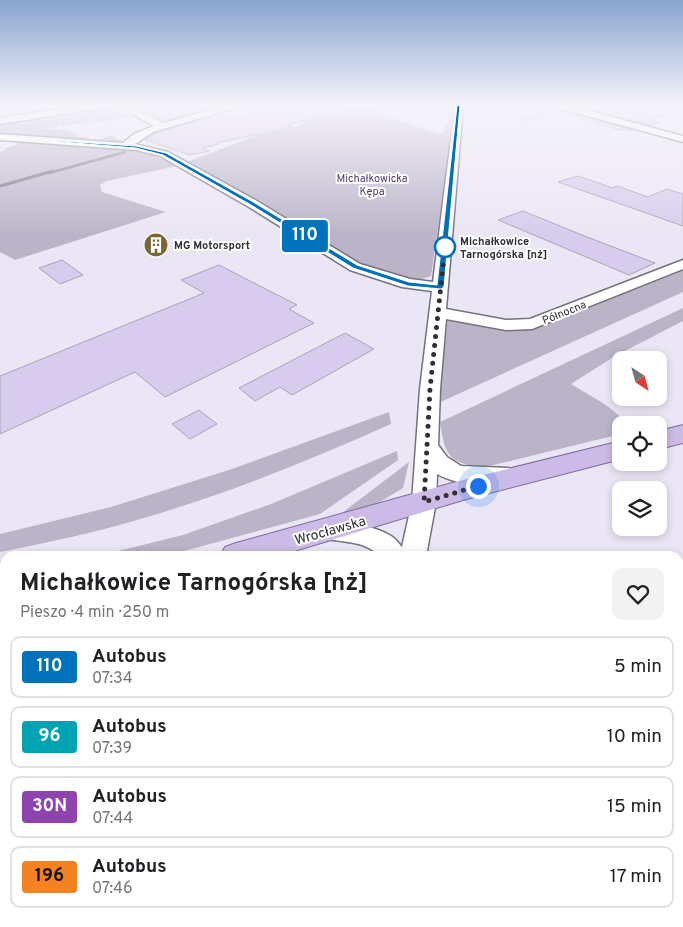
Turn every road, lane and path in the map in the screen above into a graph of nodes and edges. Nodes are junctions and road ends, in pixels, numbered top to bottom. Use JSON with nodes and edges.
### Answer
{"nodes":[{"id":1,"x":151,"y":149,"type":"edge"},
{"id":2,"x":455,"y":149,"type":"edge"},
{"id":3,"x":683,"y":264,"type":"edge"},
{"id":4,"x":441,"y":287,"type":"junction"},
{"id":5,"x":438,"y":313,"type":"junction"},
{"id":6,"x":683,"y":434,"type":"edge"},
{"id":7,"x":667,"y":438,"type":"edge"},
{"id":8,"x":426,"y":443,"type":"junction"},
{"id":9,"x":612,"y":452,"type":"edge"},
{"id":10,"x":522,"y":475,"type":"junction"},
{"id":11,"x":424,"y":502,"type":"junction"},
{"id":12,"x":328,"y":530,"type":"junction"},
{"id":13,"x":254,"y":551,"type":"edge"},
{"id":14,"x":390,"y":551,"type":"edge"},
{"id":15,"x":415,"y":551,"type":"edge"}],
"edges":[{"from":1,"to":4,"type":"street"},
{"from":2,"to":4,"type":"street"},
{"from":3,"to":5,"type":"street","name":"Północna"},
{"from":4,"to":5,"type":"street"},
{"from":5,"to":8,"type":"street"},
{"from":6,"to":7,"type":"main road"},
{"from":8,"to":10,"type":"street"},
{"from":8,"to":11,"type":"street"},
{"from":9,"to":10,"type":"main road","name":"Wrocławska"},
{"from":10,"to":11,"type":"main road","name":"Wrocławska"},
{"from":11,"to":12,"type":"main road","name":"Wrocławska"},
{"from":11,"to":15,"type":"street"},
{"from":12,"to":13,"type":"main road","name":"Wrocławska"},
{"from":12,"to":14,"type":"street"}]}
